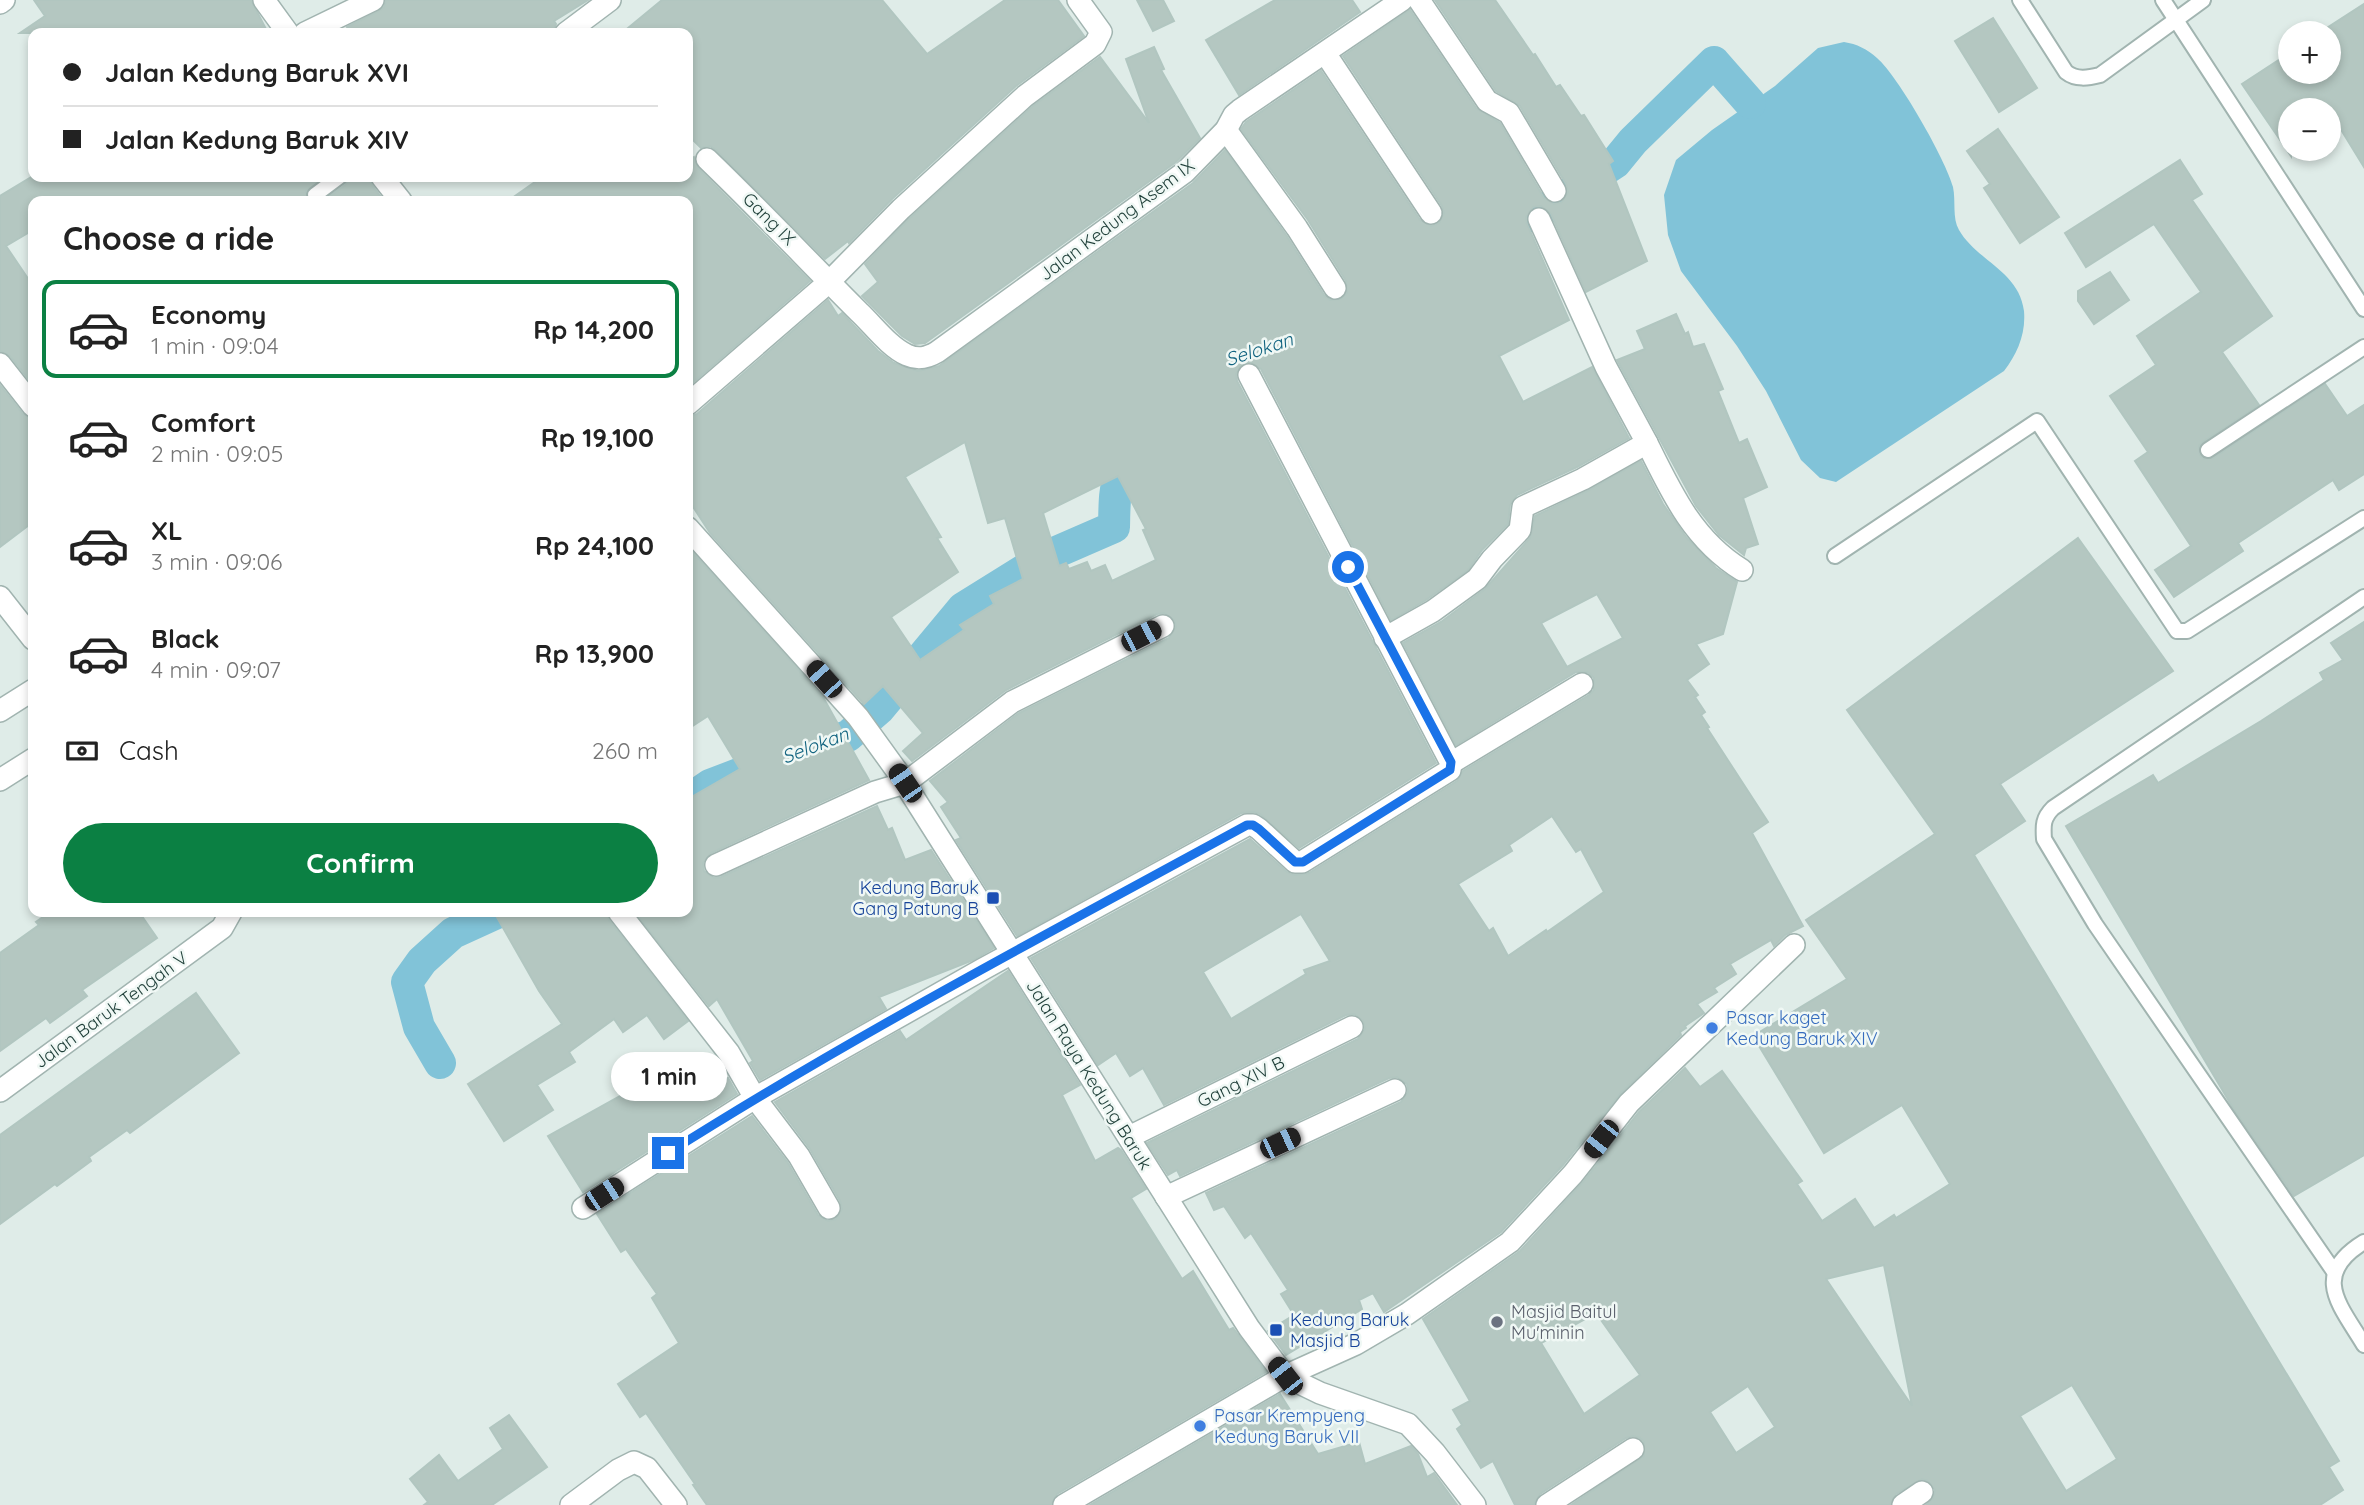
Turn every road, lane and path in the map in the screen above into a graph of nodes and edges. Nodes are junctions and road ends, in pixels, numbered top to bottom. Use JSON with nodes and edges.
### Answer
{"nodes":[{"id":1,"x":264,"y":0,"type":"edge"},
{"id":2,"x":373,"y":0,"type":"edge"},
{"id":3,"x":610,"y":0,"type":"edge"},
{"id":4,"x":1078,"y":0,"type":"edge"},
{"id":5,"x":1402,"y":0,"type":"edge"},
{"id":6,"x":1419,"y":0,"type":"edge"},
{"id":7,"x":2021,"y":0,"type":"edge"},
{"id":8,"x":2163,"y":0,"type":"edge"},
{"id":9,"x":2203,"y":0,"type":"edge"},
{"id":10,"x":2175,"y":19,"type":"junction"},
{"id":11,"x":284,"y":28,"type":"edge"},
{"id":12,"x":315,"y":28,"type":"edge"},
{"id":13,"x":578,"y":28,"type":"edge"},
{"id":14,"x":1325,"y":53,"type":"junction"},
{"id":15,"x":1226,"y":130,"type":"junction"},
{"id":16,"x":707,"y":159,"type":"dead end"},
{"id":17,"x":332,"y":182,"type":"edge"},
{"id":18,"x":386,"y":182,"type":"edge"},
{"id":19,"x":1555,"y":191,"type":"dead end"},
{"id":20,"x":314,"y":195,"type":"dead end"},
{"id":21,"x":397,"y":196,"type":"edge"},
{"id":22,"x":1431,"y":214,"type":"dead end"},
{"id":23,"x":1539,"y":219,"type":"dead end"},
{"id":24,"x":829,"y":282,"type":"junction"},
{"id":25,"x":1335,"y":288,"type":"dead end"},
{"id":26,"x":2364,"y":309,"type":"edge"},
{"id":27,"x":2364,"y":347,"type":"edge"},
{"id":28,"x":0,"y":364,"type":"edge"},
{"id":29,"x":1249,"y":375,"type":"dead end"},
{"id":30,"x":28,"y":400,"type":"edge"},
{"id":31,"x":693,"y":400,"type":"edge"},
{"id":32,"x":1647,"y":443,"type":"junction"},
{"id":33,"x":2208,"y":450,"type":"dead end"},
{"id":34,"x":2364,"y":517,"type":"edge"},
{"id":35,"x":693,"y":533,"type":"edge"},
{"id":36,"x":1835,"y":556,"type":"dead end"},
{"id":37,"x":1742,"y":570,"type":"dead end"},
{"id":38,"x":0,"y":597,"type":"edge"},
{"id":39,"x":2364,"y":597,"type":"edge"},
{"id":40,"x":1163,"y":625,"type":"dead end"},
{"id":41,"x":28,"y":633,"type":"edge"},
{"id":42,"x":1385,"y":639,"type":"junction"},
{"id":43,"x":1582,"y":684,"type":"dead end"},
{"id":44,"x":28,"y":693,"type":"edge"},
{"id":45,"x":0,"y":711,"type":"edge"},
{"id":46,"x":28,"y":762,"type":"edge"},
{"id":47,"x":1451,"y":762,"type":"junction"},
{"id":48,"x":0,"y":780,"type":"edge"},
{"id":49,"x":905,"y":783,"type":"junction"},
{"id":50,"x":716,"y":865,"type":"dead end"},
{"id":51,"x":623,"y":917,"type":"edge"},
{"id":52,"x":226,"y":920,"type":"edge"},
{"id":53,"x":1794,"y":945,"type":"dead end"},
{"id":54,"x":1012,"y":953,"type":"junction"},
{"id":55,"x":1352,"y":1027,"type":"dead end"},
{"id":56,"x":1395,"y":1090,"type":"dead end"},
{"id":57,"x":0,"y":1091,"type":"edge"},
{"id":58,"x":755,"y":1098,"type":"junction"},
{"id":59,"x":1129,"y":1137,"type":"junction"},
{"id":60,"x":1166,"y":1197,"type":"junction"},
{"id":61,"x":583,"y":1208,"type":"dead end"},
{"id":62,"x":829,"y":1208,"type":"dead end"},
{"id":63,"x":2364,"y":1242,"type":"edge"},
{"id":64,"x":2335,"y":1273,"type":"junction"},
{"id":65,"x":2364,"y":1345,"type":"edge"},
{"id":66,"x":1285,"y":1376,"type":"junction"},
{"id":67,"x":1633,"y":1450,"type":"dead end"},
{"id":68,"x":1922,"y":1492,"type":"dead end"},
{"id":69,"x":571,"y":1505,"type":"edge"},
{"id":70,"x":676,"y":1505,"type":"edge"},
{"id":71,"x":1064,"y":1505,"type":"edge"},
{"id":72,"x":1475,"y":1505,"type":"edge"},
{"id":73,"x":1547,"y":1505,"type":"edge"},
{"id":74,"x":1903,"y":1505,"type":"edge"}],
"edges":[{"from":1,"to":11,"type":"street"},
{"from":2,"to":12,"type":"street"},
{"from":3,"to":13,"type":"street"},
{"from":4,"to":24,"type":"street"},
{"from":5,"to":14,"type":"street","name":"Jalan Kedung Asem IX"},
{"from":6,"to":19,"type":"street"},
{"from":7,"to":10,"type":"lane"},
{"from":8,"to":10,"type":"lane"},
{"from":9,"to":10,"type":"lane"},
{"from":10,"to":26,"type":"lane"},
{"from":14,"to":15,"type":"street","name":"Jalan Kedung Asem IX"},
{"from":14,"to":22,"type":"street"},
{"from":15,"to":24,"type":"street","name":"Jalan Kedung Asem IX"},
{"from":15,"to":25,"type":"street"},
{"from":16,"to":24,"type":"street","name":"Gang IX"},
{"from":17,"to":20,"type":"lane"},
{"from":18,"to":21,"type":"street"},
{"from":23,"to":32,"type":"street"},
{"from":24,"to":31,"type":"street"},
{"from":27,"to":33,"type":"lane"},
{"from":28,"to":30,"type":"street"},
{"from":29,"to":42,"type":"street"},
{"from":32,"to":37,"type":"street"},
{"from":32,"to":42,"type":"street"},
{"from":34,"to":36,"type":"lane"},
{"from":35,"to":49,"type":"street","name":"Jalan Raya Kedung Baruk"},
{"from":38,"to":41,"type":"street"},
{"from":39,"to":64,"type":"lane"},
{"from":40,"to":49,"type":"street"},
{"from":42,"to":47,"type":"street"},
{"from":43,"to":47,"type":"street"},
{"from":44,"to":45,"type":"street"},
{"from":46,"to":48,"type":"street"},
{"from":47,"to":54,"type":"street"},
{"from":49,"to":50,"type":"street"},
{"from":49,"to":54,"type":"street","name":"Jalan Raya Kedung Baruk"},
{"from":51,"to":58,"type":"street"},
{"from":52,"to":57,"type":"street","name":"Jalan Baruk Tengah V"},
{"from":53,"to":66,"type":"street"},
{"from":54,"to":58,"type":"street"},
{"from":54,"to":59,"type":"street","name":"Jalan Raya Kedung Baruk"},
{"from":55,"to":59,"type":"street","name":"Gang XIV B"},
{"from":56,"to":60,"type":"street"},
{"from":58,"to":61,"type":"street"},
{"from":58,"to":62,"type":"street"},
{"from":59,"to":60,"type":"street","name":"Jalan Raya Kedung Baruk"},
{"from":60,"to":66,"type":"street","name":"Jalan Raya Kedung Baruk"},
{"from":63,"to":64,"type":"lane"},
{"from":64,"to":65,"type":"lane"},
{"from":66,"to":71,"type":"street"},
{"from":66,"to":72,"type":"street","name":"Jalan Raya Kedung Baruk"},
{"from":67,"to":73,"type":"street"},
{"from":68,"to":74,"type":"street"},
{"from":69,"to":70,"type":"street"}]}
